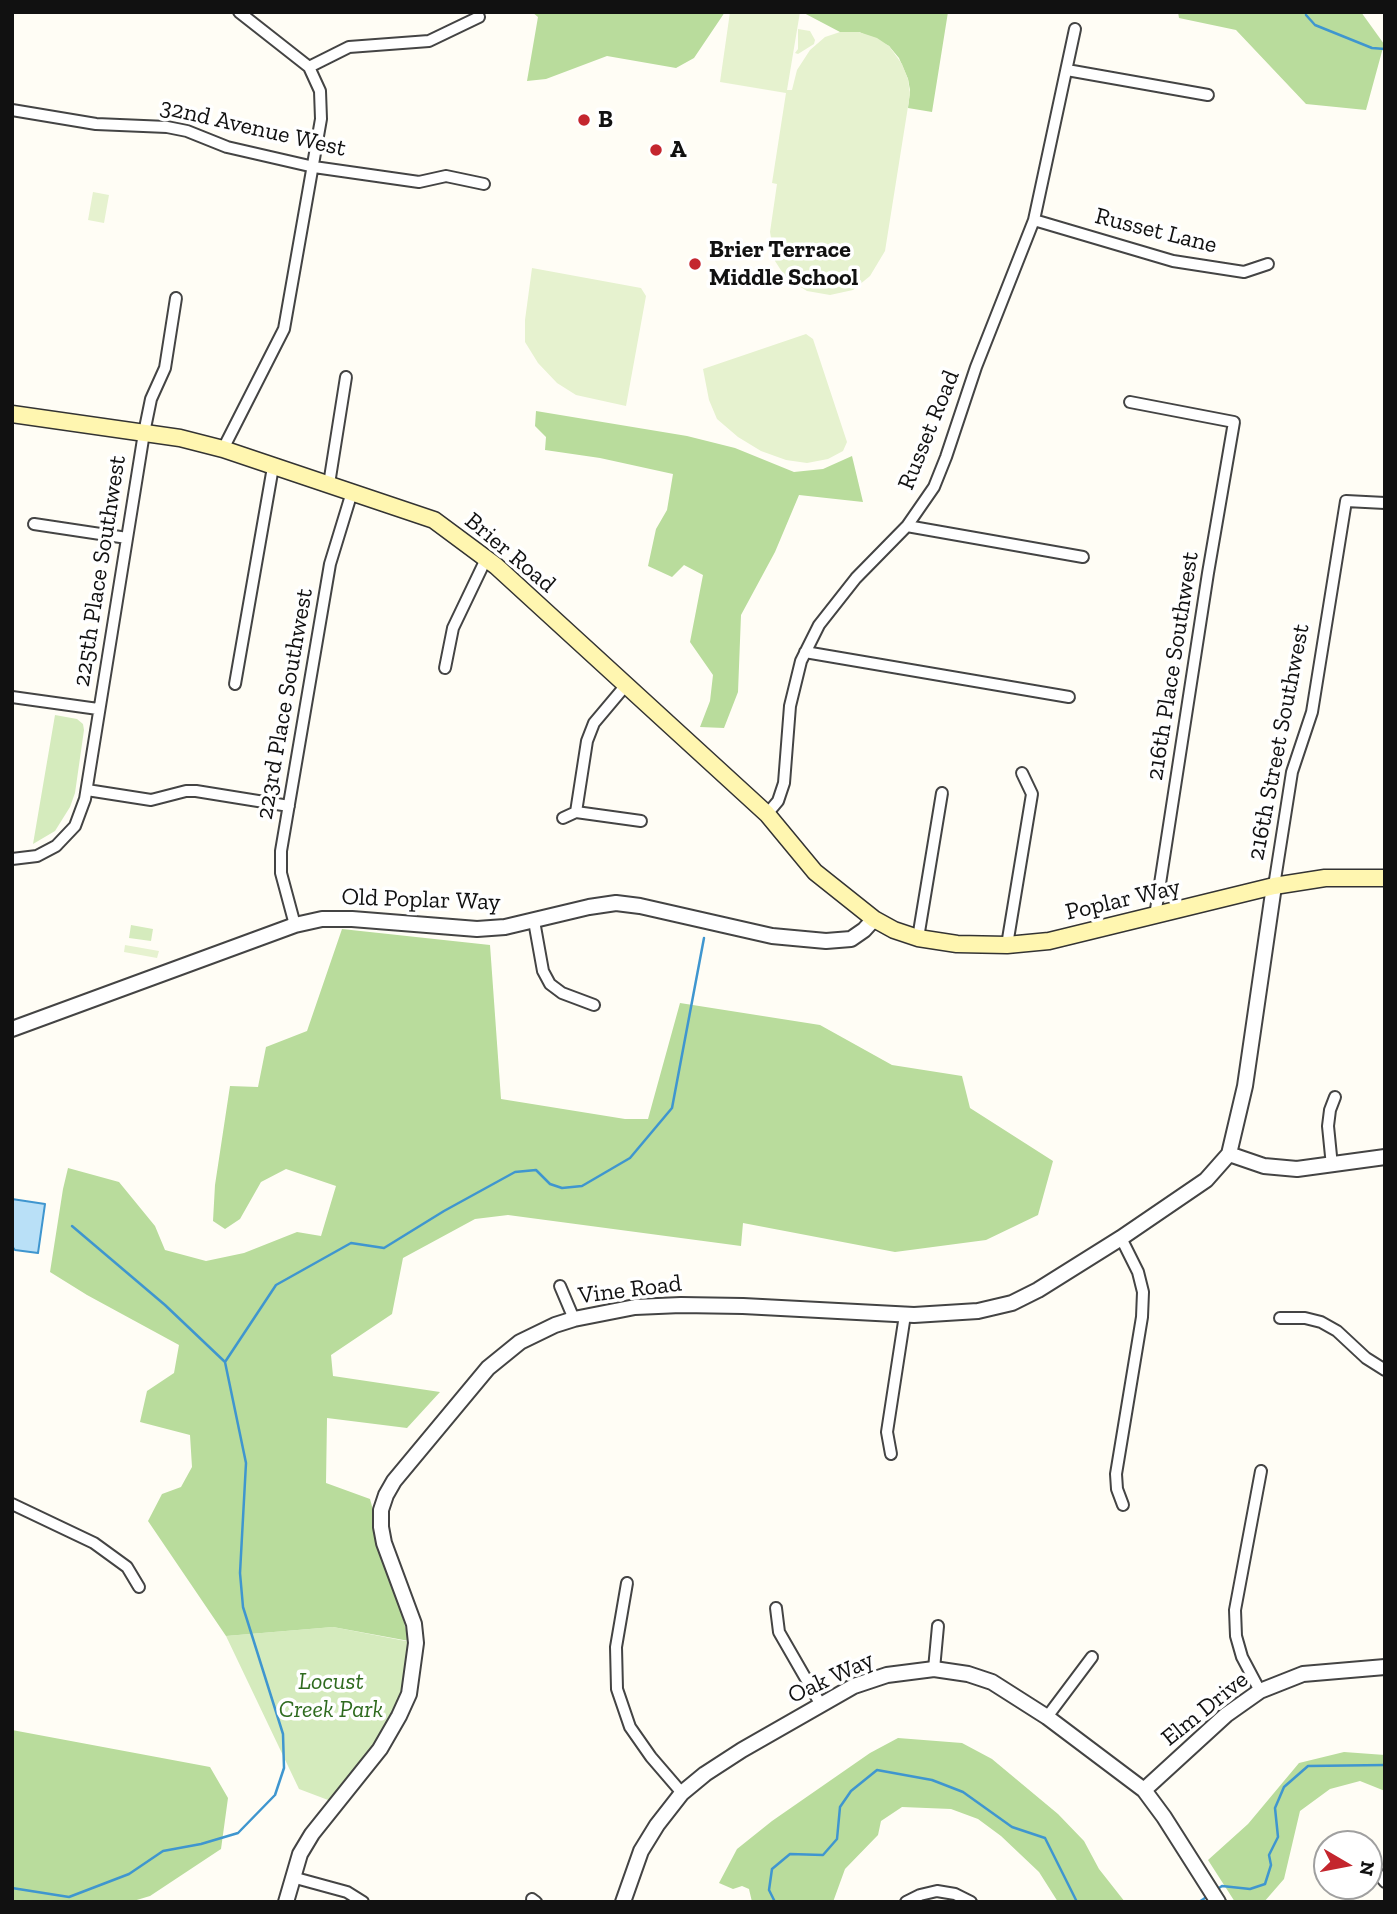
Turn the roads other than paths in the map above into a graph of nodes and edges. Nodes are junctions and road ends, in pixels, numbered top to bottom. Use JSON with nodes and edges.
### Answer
{"nodes":[{"id":1,"x":239,"y":12,"type":"edge"},
{"id":2,"x":479,"y":17,"type":"dead end"},
{"id":3,"x":1075,"y":29,"type":"dead end"},
{"id":4,"x":309,"y":67,"type":"junction"},
{"id":5,"x":1066,"y":70,"type":"junction"},
{"id":6,"x":1208,"y":95,"type":"dead end"},
{"id":7,"x":12,"y":110,"type":"edge"},
{"id":8,"x":314,"y":167,"type":"junction"},
{"id":9,"x":484,"y":184,"type":"dead end"},
{"id":10,"x":1034,"y":220,"type":"junction"},
{"id":11,"x":1268,"y":264,"type":"dead end"},
{"id":12,"x":176,"y":298,"type":"dead end"},
{"id":13,"x":346,"y":377,"type":"dead end"},
{"id":14,"x":1130,"y":402,"type":"dead end"},
{"id":15,"x":12,"y":414,"type":"edge"},
{"id":16,"x":144,"y":433,"type":"junction"},
{"id":17,"x":223,"y":449,"type":"junction"},
{"id":18,"x":273,"y":467,"type":"junction"},
{"id":19,"x":328,"y":484,"type":"junction"},
{"id":20,"x":352,"y":492,"type":"junction"},
{"id":21,"x":1385,"y":503,"type":"edge"},
{"id":22,"x":34,"y":524,"type":"dead end"},
{"id":23,"x":907,"y":526,"type":"junction"},
{"id":24,"x":127,"y":538,"type":"junction"},
{"id":25,"x":1083,"y":557,"type":"dead end"},
{"id":26,"x":486,"y":559,"type":"junction"},
{"id":27,"x":805,"y":652,"type":"junction"},
{"id":28,"x":445,"y":668,"type":"dead end"},
{"id":29,"x":235,"y":684,"type":"dead end"},
{"id":30,"x":626,"y":685,"type":"junction"},
{"id":31,"x":12,"y":697,"type":"edge"},
{"id":32,"x":1069,"y":697,"type":"dead end"},
{"id":33,"x":98,"y":709,"type":"junction"},
{"id":34,"x":1022,"y":774,"type":"dead end"},
{"id":35,"x":87,"y":790,"type":"junction"},
{"id":36,"x":942,"y":793,"type":"dead end"},
{"id":37,"x":289,"y":806,"type":"junction"},
{"id":38,"x":576,"y":812,"type":"junction"},
{"id":39,"x":767,"y":814,"type":"junction"},
{"id":40,"x":563,"y":818,"type":"dead end"},
{"id":41,"x":641,"y":821,"type":"dead end"},
{"id":42,"x":12,"y":859,"type":"edge"},
{"id":43,"x":1385,"y":878,"type":"edge"},
{"id":44,"x":1274,"y":886,"type":"junction"},
{"id":45,"x":1155,"y":916,"type":"junction"},
{"id":46,"x":874,"y":919,"type":"junction"},
{"id":47,"x":534,"y":921,"type":"junction"},
{"id":48,"x":295,"y":925,"type":"junction"},
{"id":49,"x":918,"y":938,"type":"junction"},
{"id":50,"x":1007,"y":945,"type":"junction"},
{"id":51,"x":594,"y":1005,"type":"dead end"},
{"id":52,"x":12,"y":1029,"type":"edge"},
{"id":53,"x":1335,"y":1097,"type":"dead end"},
{"id":54,"x":1229,"y":1154,"type":"junction"},
{"id":55,"x":1385,"y":1157,"type":"edge"},
{"id":56,"x":1332,"y":1166,"type":"junction"},
{"id":57,"x":1121,"y":1238,"type":"junction"},
{"id":58,"x":560,"y":1286,"type":"dead end"},
{"id":59,"x":905,"y":1315,"type":"junction"},
{"id":60,"x":1280,"y":1318,"type":"dead end"},
{"id":61,"x":573,"y":1319,"type":"junction"},
{"id":62,"x":1385,"y":1370,"type":"edge"},
{"id":63,"x":891,"y":1454,"type":"dead end"},
{"id":64,"x":1261,"y":1471,"type":"dead end"},
{"id":65,"x":12,"y":1504,"type":"edge"},
{"id":66,"x":1123,"y":1505,"type":"dead end"},
{"id":67,"x":627,"y":1583,"type":"dead end"},
{"id":68,"x":139,"y":1587,"type":"dead end"},
{"id":69,"x":776,"y":1608,"type":"dead end"},
{"id":70,"x":937,"y":1626,"type":"dead end"},
{"id":71,"x":1092,"y":1657,"type":"dead end"},
{"id":72,"x":1385,"y":1667,"type":"edge"},
{"id":73,"x":934,"y":1668,"type":"junction"},
{"id":74,"x":1260,"y":1691,"type":"junction"},
{"id":75,"x":821,"y":1704,"type":"junction"},
{"id":76,"x":1047,"y":1717,"type":"junction"},
{"id":77,"x":1144,"y":1790,"type":"junction"},
{"id":78,"x":682,"y":1793,"type":"junction"},
{"id":79,"x":292,"y":1877,"type":"junction"},
{"id":80,"x":1218,"y":1901,"type":"edge"},
{"id":81,"x":286,"y":1902,"type":"edge"},
{"id":82,"x":363,"y":1902,"type":"edge"},
{"id":83,"x":623,"y":1902,"type":"edge"},
{"id":84,"x":906,"y":1902,"type":"edge"},
{"id":85,"x":971,"y":1902,"type":"edge"}],
"edges":[{"from":1,"to":4,"type":"street"},
{"from":2,"to":4,"type":"street"},
{"from":3,"to":5,"type":"street","name":"Russet Road"},
{"from":4,"to":8,"type":"street"},
{"from":5,"to":6,"type":"street"},
{"from":5,"to":10,"type":"street","name":"Russet Road"},
{"from":7,"to":8,"type":"street","name":"32nd Avenue West"},
{"from":8,"to":9,"type":"street","name":"32nd Avenue West"},
{"from":8,"to":17,"type":"street"},
{"from":10,"to":11,"type":"street","name":"Russet Lane"},
{"from":10,"to":23,"type":"street","name":"Russet Road"},
{"from":12,"to":16,"type":"street","name":"225th Place Southwest"},
{"from":13,"to":19,"type":"street"},
{"from":14,"to":45,"type":"street","name":"216th Place Southwest"},
{"from":15,"to":16,"type":"main road","name":"Brier Road"},
{"from":16,"to":17,"type":"main road","name":"Brier Road"},
{"from":16,"to":24,"type":"street","name":"225th Place Southwest"},
{"from":17,"to":18,"type":"main road","name":"Brier Road"},
{"from":18,"to":19,"type":"main road","name":"Brier Road"},
{"from":18,"to":29,"type":"street"},
{"from":19,"to":20,"type":"main road","name":"Brier Road"},
{"from":20,"to":26,"type":"main road","name":"Brier Road"},
{"from":20,"to":37,"type":"street","name":"223rd Place Southwest"},
{"from":21,"to":44,"type":"street","name":"216th Street Southwest"},
{"from":22,"to":24,"type":"street"},
{"from":23,"to":25,"type":"street"},
{"from":23,"to":27,"type":"street","name":"Russet Road"},
{"from":24,"to":33,"type":"street","name":"225th Place Southwest"},
{"from":26,"to":28,"type":"street"},
{"from":26,"to":30,"type":"main road","name":"Brier Road"},
{"from":27,"to":32,"type":"street"},
{"from":27,"to":39,"type":"street","name":"Russet Road"},
{"from":30,"to":38,"type":"street"},
{"from":30,"to":39,"type":"main road","name":"Brier Road"},
{"from":31,"to":33,"type":"street"},
{"from":33,"to":35,"type":"street","name":"225th Place Southwest"},
{"from":34,"to":50,"type":"street"},
{"from":35,"to":37,"type":"street"},
{"from":35,"to":42,"type":"street","name":"225th Place Southwest"},
{"from":36,"to":49,"type":"street"},
{"from":37,"to":48,"type":"street","name":"223rd Place Southwest"},
{"from":38,"to":40,"type":"street"},
{"from":38,"to":41,"type":"street"},
{"from":39,"to":46,"type":"main road","name":"Brier Road"},
{"from":43,"to":44,"type":"main road","name":"Poplar Way"},
{"from":44,"to":45,"type":"main road","name":"Poplar Way"},
{"from":44,"to":54,"type":"street","name":"216th Street Southwest"},
{"from":45,"to":50,"type":"main road","name":"Poplar Way"},
{"from":46,"to":47,"type":"street","name":"Old Poplar Way"},
{"from":46,"to":49,"type":"main road","name":"Poplar Way"},
{"from":47,"to":48,"type":"street","name":"Old Poplar Way"},
{"from":47,"to":51,"type":"street"},
{"from":48,"to":52,"type":"street","name":"Old Poplar Way"},
{"from":49,"to":50,"type":"main road","name":"Poplar Way"},
{"from":53,"to":56,"type":"street"},
{"from":54,"to":56,"type":"street"},
{"from":54,"to":57,"type":"street","name":"Vine Road"},
{"from":55,"to":56,"type":"street"},
{"from":57,"to":59,"type":"street","name":"Vine Road"},
{"from":57,"to":66,"type":"street"},
{"from":58,"to":61,"type":"street"},
{"from":59,"to":61,"type":"street","name":"Vine Road"},
{"from":59,"to":63,"type":"street"},
{"from":60,"to":62,"type":"street"},
{"from":61,"to":79,"type":"street","name":"Vine Road"},
{"from":64,"to":74,"type":"street"},
{"from":65,"to":68,"type":"street"},
{"from":67,"to":78,"type":"street"},
{"from":69,"to":75,"type":"street"},
{"from":70,"to":73,"type":"street"},
{"from":71,"to":76,"type":"street"},
{"from":72,"to":74,"type":"street","name":"Elm Drive"},
{"from":73,"to":75,"type":"street","name":"Oak Way"},
{"from":73,"to":76,"type":"street","name":"Oak Way"},
{"from":74,"to":77,"type":"street","name":"Elm Drive"},
{"from":75,"to":78,"type":"street","name":"Oak Way"},
{"from":76,"to":77,"type":"street","name":"Oak Way"},
{"from":77,"to":80,"type":"street","name":"Oak Way"},
{"from":78,"to":83,"type":"street","name":"Oak Way"},
{"from":79,"to":81,"type":"street","name":"Vine Road"},
{"from":79,"to":82,"type":"street"},
{"from":84,"to":85,"type":"street"}]}
